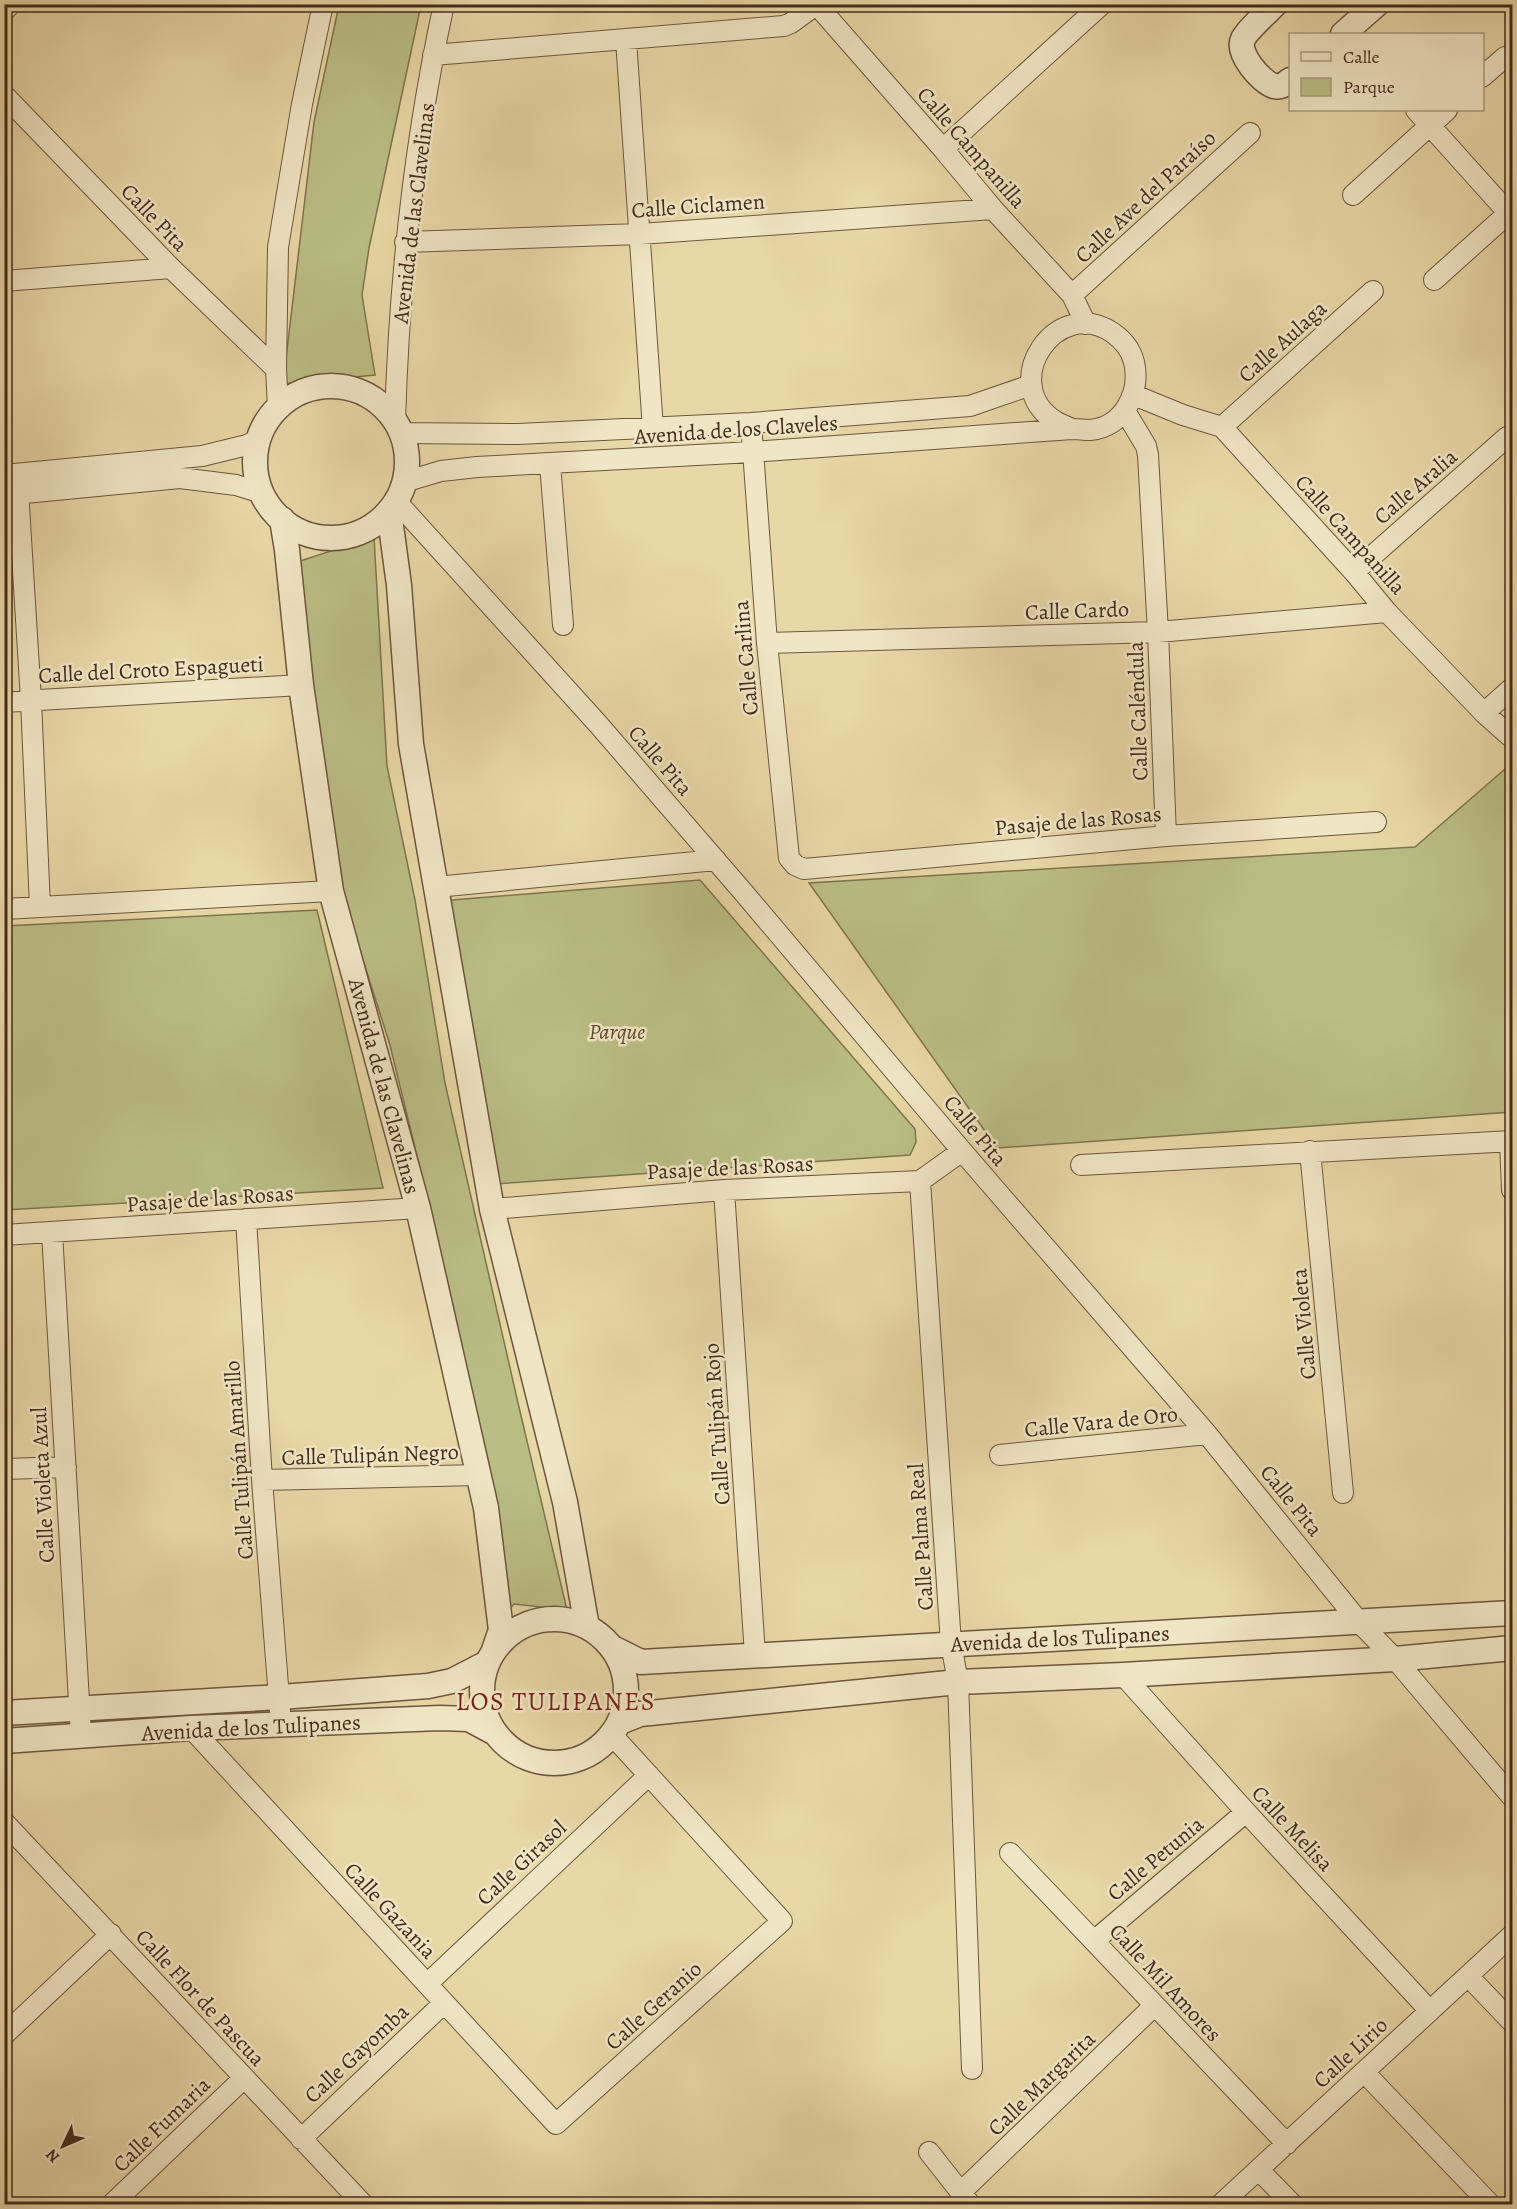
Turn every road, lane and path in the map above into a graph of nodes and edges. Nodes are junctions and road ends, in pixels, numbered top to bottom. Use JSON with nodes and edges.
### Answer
{"nodes":[{"id":1,"x":11,"y":4,"type":"edge"},
{"id":2,"x":323,"y":4,"type":"edge"},
{"id":3,"x":444,"y":4,"type":"edge"},
{"id":4,"x":1101,"y":4,"type":"edge"},
{"id":5,"x":1275,"y":4,"type":"edge"},
{"id":6,"x":1377,"y":4,"type":"edge"},
{"id":7,"x":816,"y":5,"type":"edge"},
{"id":8,"x":4,"y":11,"type":"edge"},
{"id":9,"x":1346,"y":33,"type":"edge"},
{"id":10,"x":626,"y":40,"type":"junction"},
{"id":11,"x":433,"y":55,"type":"junction"},
{"id":12,"x":1505,"y":57,"type":"dead end"},
{"id":13,"x":1484,"y":75,"type":"edge"},
{"id":14,"x":1289,"y":81,"type":"edge"},
{"id":15,"x":4,"y":95,"type":"edge"},
{"id":16,"x":1417,"y":111,"type":"edge"},
{"id":17,"x":1446,"y":111,"type":"edge"},
{"id":18,"x":1430,"y":125,"type":"junction"},
{"id":19,"x":1250,"y":133,"type":"dead end"},
{"id":20,"x":943,"y":149,"type":"junction"},
{"id":21,"x":1353,"y":195,"type":"dead end"},
{"id":22,"x":993,"y":209,"type":"junction"},
{"id":23,"x":1511,"y":213,"type":"edge"},
{"id":24,"x":639,"y":234,"type":"junction"},
{"id":25,"x":405,"y":242,"type":"junction"},
{"id":26,"x":171,"y":268,"type":"junction"},
{"id":27,"x":1434,"y":280,"type":"dead end"},
{"id":28,"x":4,"y":281,"type":"edge"},
{"id":29,"x":1373,"y":291,"type":"dead end"},
{"id":30,"x":1072,"y":295,"type":"junction"},
{"id":31,"x":1086,"y":324,"type":"junction"},
{"id":32,"x":276,"y":369,"type":"junction"},
{"id":33,"x":1031,"y":385,"type":"junction"},
{"id":34,"x":1129,"y":403,"type":"junction"},
{"id":35,"x":278,"y":407,"type":"junction"},
{"id":36,"x":751,"y":423,"type":"junction"},
{"id":37,"x":1222,"y":427,"type":"junction"},
{"id":38,"x":398,"y":428,"type":"junction"},
{"id":39,"x":653,"y":429,"type":"junction"},
{"id":40,"x":1072,"y":429,"type":"junction"},
{"id":41,"x":1507,"y":437,"type":"dead end"},
{"id":42,"x":259,"y":439,"type":"junction"},
{"id":43,"x":752,"y":452,"type":"junction"},
{"id":44,"x":550,"y":464,"type":"junction"},
{"id":45,"x":11,"y":474,"type":"edge"},
{"id":46,"x":262,"y":493,"type":"junction"},
{"id":47,"x":11,"y":494,"type":"edge"},
{"id":48,"x":397,"y":498,"type":"junction"},
{"id":49,"x":282,"y":519,"type":"junction"},
{"id":50,"x":1354,"y":572,"type":"junction"},
{"id":51,"x":1387,"y":612,"type":"junction"},
{"id":52,"x":563,"y":625,"type":"dead end"},
{"id":53,"x":1158,"y":632,"type":"junction"},
{"id":54,"x":766,"y":643,"type":"junction"},
{"id":55,"x":301,"y":684,"type":"junction"},
{"id":56,"x":1512,"y":688,"type":"edge"},
{"id":57,"x":31,"y":700,"type":"junction"},
{"id":58,"x":4,"y":702,"type":"edge"},
{"id":59,"x":1484,"y":713,"type":"junction"},
{"id":60,"x":1512,"y":738,"type":"edge"},
{"id":61,"x":1376,"y":822,"type":"dead end"},
{"id":62,"x":1166,"y":836,"type":"junction"},
{"id":63,"x":789,"y":858,"type":"joint"},
{"id":64,"x":716,"y":860,"type":"junction"},
{"id":65,"x":436,"y":887,"type":"junction"},
{"id":66,"x":331,"y":891,"type":"junction"},
{"id":67,"x":40,"y":907,"type":"junction"},
{"id":68,"x":4,"y":909,"type":"edge"},
{"id":69,"x":1511,"y":1141,"type":"edge"},
{"id":70,"x":962,"y":1151,"type":"junction"},
{"id":71,"x":1310,"y":1151,"type":"junction"},
{"id":72,"x":1081,"y":1165,"type":"dead end"},
{"id":73,"x":920,"y":1181,"type":"junction"},
{"id":74,"x":724,"y":1190,"type":"junction"},
{"id":75,"x":1512,"y":1190,"type":"edge"},
{"id":76,"x":418,"y":1208,"type":"junction"},
{"id":77,"x":492,"y":1209,"type":"junction"},
{"id":78,"x":246,"y":1219,"type":"junction"},
{"id":79,"x":52,"y":1232,"type":"junction"},
{"id":80,"x":4,"y":1235,"type":"edge"},
{"id":81,"x":1207,"y":1434,"type":"junction"},
{"id":82,"x":1000,"y":1455,"type":"dead end"},
{"id":83,"x":66,"y":1467,"type":"junction"},
{"id":84,"x":4,"y":1468,"type":"edge"},
{"id":85,"x":479,"y":1475,"type":"junction"},
{"id":86,"x":262,"y":1480,"type":"junction"},
{"id":87,"x":1343,"y":1493,"type":"dead end"},
{"id":88,"x":1512,"y":1613,"type":"edge"},
{"id":89,"x":1360,"y":1623,"type":"junction"},
{"id":90,"x":587,"y":1628,"type":"junction"},
{"id":91,"x":951,"y":1644,"type":"junction"},
{"id":92,"x":611,"y":1647,"type":"junction"},
{"id":93,"x":1512,"y":1648,"type":"edge"},
{"id":94,"x":755,"y":1655,"type":"junction"},
{"id":95,"x":490,"y":1656,"type":"junction"},
{"id":96,"x":1395,"y":1659,"type":"junction"},
{"id":97,"x":1123,"y":1675,"type":"junction"},
{"id":98,"x":958,"y":1682,"type":"junction"},
{"id":99,"x":280,"y":1697,"type":"junction"},
{"id":100,"x":79,"y":1709,"type":"junction"},
{"id":101,"x":4,"y":1713,"type":"edge"},
{"id":102,"x":281,"y":1724,"type":"junction"},
{"id":103,"x":191,"y":1728,"type":"junction"},
{"id":104,"x":616,"y":1728,"type":"junction"},
{"id":105,"x":495,"y":1733,"type":"junction"},
{"id":106,"x":81,"y":1736,"type":"junction"},
{"id":107,"x":4,"y":1741,"type":"edge"},
{"id":108,"x":649,"y":1775,"type":"junction"},
{"id":109,"x":1512,"y":1797,"type":"edge"},
{"id":110,"x":1246,"y":1812,"type":"junction"},
{"id":111,"x":4,"y":1822,"type":"edge"},
{"id":112,"x":1010,"y":1853,"type":"dead end"},
{"id":113,"x":111,"y":1935,"type":"junction"},
{"id":114,"x":1512,"y":1935,"type":"edge"},
{"id":115,"x":1094,"y":1941,"type":"junction"},
{"id":116,"x":1468,"y":1976,"type":"junction"},
{"id":117,"x":427,"y":1984,"type":"junction"},
{"id":118,"x":444,"y":2003,"type":"junction"},
{"id":119,"x":1154,"y":2006,"type":"junction"},
{"id":120,"x":1430,"y":2011,"type":"junction"},
{"id":121,"x":1512,"y":2022,"type":"edge"},
{"id":122,"x":4,"y":2035,"type":"edge"},
{"id":123,"x":972,"y":2069,"type":"dead end"},
{"id":124,"x":1364,"y":2072,"type":"junction"},
{"id":125,"x":244,"y":2078,"type":"junction"},
{"id":126,"x":556,"y":2124,"type":"joint"},
{"id":127,"x":301,"y":2139,"type":"junction"},
{"id":128,"x":1287,"y":2144,"type":"junction"},
{"id":129,"x":929,"y":2152,"type":"dead end"},
{"id":130,"x":1259,"y":2170,"type":"junction"},
{"id":131,"x":965,"y":2199,"type":"edge"},
{"id":132,"x":112,"y":2205,"type":"edge"},
{"id":133,"x":363,"y":2205,"type":"edge"},
{"id":134,"x":1221,"y":2205,"type":"edge"},
{"id":135,"x":1292,"y":2205,"type":"edge"},
{"id":136,"x":1490,"y":2205,"type":"edge"}],
"edges":[{"from":1,"to":8,"type":"street"},
{"from":2,"to":32,"type":"street"},
{"from":3,"to":11,"type":"street","name":"Avenida de las Clavelinas"},
{"from":4,"to":20,"type":"street"},
{"from":5,"to":14,"type":"street"},
{"from":6,"to":9,"type":"street"},
{"from":7,"to":10,"type":"street"},
{"from":7,"to":20,"type":"street","name":"Calle Campanilla"},
{"from":10,"to":11,"type":"street"},
{"from":10,"to":24,"type":"street"},
{"from":11,"to":25,"type":"street","name":"Avenida de las Clavelinas"},
{"from":12,"to":13,"type":"street"},
{"from":15,"to":26,"type":"street","name":"Calle Pita"},
{"from":16,"to":18,"type":"street"},
{"from":17,"to":18,"type":"street"},
{"from":18,"to":21,"type":"street"},
{"from":18,"to":23,"type":"street"},
{"from":19,"to":30,"type":"street","name":"Calle Ave del Paraíso"},
{"from":20,"to":22,"type":"street","name":"Calle Campanilla"},
{"from":22,"to":24,"type":"street","name":"Calle Ciclamen"},
{"from":22,"to":30,"type":"street","name":"Calle Campanilla"},
{"from":23,"to":27,"type":"street"},
{"from":24,"to":25,"type":"street","name":"Calle Ciclamen"},
{"from":24,"to":39,"type":"street"},
{"from":25,"to":38,"type":"street","name":"Avenida de las Clavelinas"},
{"from":26,"to":28,"type":"street"},
{"from":26,"to":32,"type":"street","name":"Calle Pita"},
{"from":29,"to":37,"type":"street","name":"Calle Aulaga"},
{"from":30,"to":31,"type":"street","name":"Calle Campanilla"},
{"from":31,"to":33,"type":"street"},
{"from":31,"to":34,"type":"street"},
{"from":32,"to":35,"type":"street"},
{"from":33,"to":36,"type":"street","name":"Avenida de los Claveles"},
{"from":33,"to":40,"type":"street"},
{"from":34,"to":37,"type":"street"},
{"from":34,"to":40,"type":"street"},
{"from":34,"to":53,"type":"street","name":"Calle Caléndula"},
{"from":35,"to":38,"type":"street"},
{"from":35,"to":42,"type":"street"},
{"from":36,"to":39,"type":"street","name":"Avenida de los Claveles"},
{"from":36,"to":43,"type":"street","name":"Calle Carlina"},
{"from":37,"to":50,"type":"street","name":"Calle Campanilla"},
{"from":38,"to":39,"type":"street","name":"Avenida de los Claveles"},
{"from":38,"to":48,"type":"street"},
{"from":40,"to":43,"type":"street","name":"Avenida de los Claveles"},
{"from":41,"to":50,"type":"street","name":"Calle Aralia"},
{"from":42,"to":45,"type":"street"},
{"from":42,"to":46,"type":"street"},
{"from":43,"to":44,"type":"street","name":"Avenida de los Claveles"},
{"from":43,"to":54,"type":"street","name":"Calle Carlina"},
{"from":44,"to":48,"type":"street","name":"Avenida de los Claveles"},
{"from":44,"to":52,"type":"street"},
{"from":45,"to":47,"type":"street"},
{"from":46,"to":47,"type":"street"},
{"from":46,"to":49,"type":"street"},
{"from":47,"to":57,"type":"street"},
{"from":48,"to":49,"type":"street"},
{"from":48,"to":64,"type":"street","name":"Calle Pita"},
{"from":48,"to":65,"type":"street"},
{"from":49,"to":55,"type":"street","name":"Avenida de las Clavelinas"},
{"from":50,"to":51,"type":"street","name":"Calle Campanilla"},
{"from":51,"to":53,"type":"street","name":"Calle Cardo"},
{"from":51,"to":59,"type":"street","name":"Calle Campanilla"},
{"from":53,"to":54,"type":"street","name":"Calle Cardo"},
{"from":53,"to":62,"type":"street","name":"Calle Caléndula"},
{"from":54,"to":63,"type":"street","name":"Calle Carlina"},
{"from":55,"to":57,"type":"street","name":"Calle del Croto Espagueti"},
{"from":55,"to":66,"type":"street","name":"Avenida de las Clavelinas"},
{"from":56,"to":59,"type":"street"},
{"from":57,"to":58,"type":"street","name":"Calle del Croto Espagueti"},
{"from":57,"to":67,"type":"street"},
{"from":59,"to":60,"type":"street","name":"Calle Campanilla"},
{"from":61,"to":62,"type":"street","name":"Pasaje de las Rosas"},
{"from":62,"to":63,"type":"street","name":"Pasaje de las Rosas"},
{"from":64,"to":65,"type":"street"},
{"from":64,"to":70,"type":"street","name":"Calle Pita"},
{"from":65,"to":77,"type":"street"},
{"from":66,"to":67,"type":"street"},
{"from":66,"to":76,"type":"street","name":"Avenida de las Clavelinas"},
{"from":67,"to":68,"type":"street"},
{"from":69,"to":71,"type":"street"},
{"from":69,"to":75,"type":"street"},
{"from":70,"to":73,"type":"street"},
{"from":70,"to":81,"type":"street","name":"Calle Pita"},
{"from":71,"to":72,"type":"street"},
{"from":71,"to":87,"type":"street","name":"Calle Violeta"},
{"from":73,"to":74,"type":"street","name":"Pasaje de las Rosas"},
{"from":73,"to":91,"type":"street","name":"Calle Palma Real"},
{"from":74,"to":77,"type":"street","name":"Pasaje de las Rosas"},
{"from":74,"to":94,"type":"street","name":"Calle Tulipán Rojo"},
{"from":76,"to":78,"type":"street","name":"Pasaje de las Rosas"},
{"from":76,"to":85,"type":"street","name":"Avenida de las Clavelinas"},
{"from":77,"to":90,"type":"street"},
{"from":78,"to":79,"type":"street","name":"Pasaje de las Rosas"},
{"from":78,"to":86,"type":"street","name":"Calle Tulipán Amarillo"},
{"from":79,"to":80,"type":"street","name":"Pasaje de las Rosas"},
{"from":79,"to":83,"type":"street","name":"Calle Violeta Azul"},
{"from":81,"to":82,"type":"street","name":"Calle Vara de Oro"},
{"from":81,"to":89,"type":"street","name":"Calle Pita"},
{"from":83,"to":84,"type":"street"},
{"from":83,"to":100,"type":"street","name":"Calle Violeta Azul"},
{"from":85,"to":86,"type":"street","name":"Calle Tulipán Negro"},
{"from":85,"to":95,"type":"street","name":"Avenida de las Clavelinas"},
{"from":86,"to":99,"type":"street","name":"Calle Tulipán Amarillo"},
{"from":88,"to":89,"type":"street","name":"Avenida de los Tulipanes"},
{"from":89,"to":91,"type":"street","name":"Avenida de los Tulipanes"},
{"from":89,"to":96,"type":"street","name":"Calle Pita"},
{"from":90,"to":92,"type":"street"},
{"from":90,"to":95,"type":"street"},
{"from":91,"to":94,"type":"street","name":"Avenida de los Tulipanes"},
{"from":91,"to":98,"type":"street","name":"Calle Palma Real"},
{"from":92,"to":94,"type":"street","name":"Avenida de los Tulipanes"},
{"from":92,"to":104,"type":"street"},
{"from":93,"to":96,"type":"street","name":"Avenida de los Tulipanes"},
{"from":95,"to":99,"type":"street","name":"Avenida de los Tulipanes"},
{"from":95,"to":105,"type":"street"},
{"from":96,"to":97,"type":"street","name":"Avenida de los Tulipanes"},
{"from":96,"to":109,"type":"street","name":"Calle Pita"},
{"from":97,"to":98,"type":"street","name":"Avenida de los Tulipanes"},
{"from":97,"to":110,"type":"street","name":"Calle Melisa"},
{"from":98,"to":104,"type":"street","name":"Avenida de los Tulipanes"},
{"from":98,"to":123,"type":"street","name":"Calle Palma Real"},
{"from":99,"to":100,"type":"street","name":"Avenida de los Tulipanes"},
{"from":99,"to":102,"type":"street","name":"Calle Tulipán Amarillo"},
{"from":100,"to":101,"type":"street","name":"Avenida de los Tulipanes"},
{"from":100,"to":106,"type":"street","name":"Calle Violeta Azul"},
{"from":102,"to":103,"type":"street","name":"Avenida de los Tulipanes"},
{"from":102,"to":105,"type":"street","name":"Avenida de los Tulipanes"},
{"from":103,"to":106,"type":"street","name":"Avenida de los Tulipanes"},
{"from":103,"to":117,"type":"street","name":"Calle Gazania"},
{"from":104,"to":105,"type":"street"},
{"from":104,"to":108,"type":"street"},
{"from":106,"to":107,"type":"street","name":"Avenida de los Tulipanes"},
{"from":108,"to":117,"type":"street","name":"Calle Girasol"},
{"from":108,"to":126,"type":"street","name":"Calle Geranio"},
{"from":110,"to":115,"type":"street","name":"Calle Petunia"},
{"from":110,"to":120,"type":"street","name":"Calle Melisa"},
{"from":111,"to":113,"type":"street","name":"Calle Flor de Pascua"},
{"from":112,"to":115,"type":"street","name":"Calle Mil Amores"},
{"from":113,"to":122,"type":"street"},
{"from":113,"to":125,"type":"street","name":"Calle Flor de Pascua"},
{"from":114,"to":116,"type":"street","name":"Calle Lirio"},
{"from":115,"to":119,"type":"street","name":"Calle Mil Amores"},
{"from":116,"to":120,"type":"street","name":"Calle Lirio"},
{"from":116,"to":121,"type":"street"},
{"from":117,"to":118,"type":"street","name":"Calle Gazania"},
{"from":118,"to":126,"type":"street","name":"Calle Gazania"},
{"from":118,"to":127,"type":"street","name":"Calle Gayomba"},
{"from":119,"to":128,"type":"street","name":"Calle Mil Amores"},
{"from":119,"to":131,"type":"street","name":"Calle Margarita"},
{"from":120,"to":124,"type":"street","name":"Calle Lirio"},
{"from":124,"to":128,"type":"street","name":"Calle Lirio"},
{"from":124,"to":136,"type":"street"},
{"from":125,"to":127,"type":"street","name":"Calle Flor de Pascua"},
{"from":125,"to":132,"type":"street","name":"Calle Fumaria"},
{"from":127,"to":133,"type":"street","name":"Calle Flor de Pascua"},
{"from":128,"to":130,"type":"street","name":"Calle Lirio"},
{"from":129,"to":131,"type":"street"},
{"from":130,"to":134,"type":"street","name":"Calle Lirio"},
{"from":130,"to":135,"type":"street"}]}
